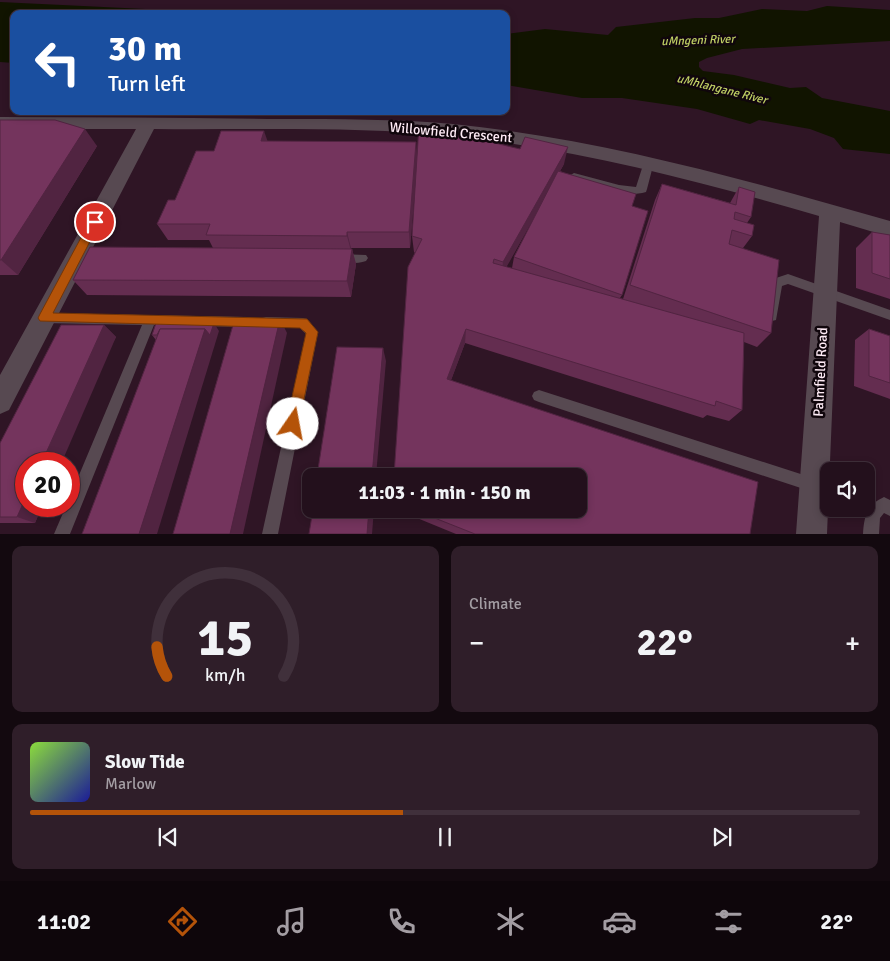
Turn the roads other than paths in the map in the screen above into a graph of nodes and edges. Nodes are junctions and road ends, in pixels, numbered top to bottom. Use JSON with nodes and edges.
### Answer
{"nodes":[{"id":1,"x":0,"y":123,"type":"edge"},
{"id":2,"x":148,"y":124,"type":"junction"},
{"id":3,"x":649,"y":162,"type":"junction"},
{"id":4,"x":574,"y":176,"type":"edge"},
{"id":5,"x":830,"y":211,"type":"junction"},
{"id":6,"x":890,"y":229,"type":"edge"},
{"id":7,"x":332,"y":258,"type":"edge"},
{"id":8,"x":362,"y":258,"type":"dead end"},
{"id":9,"x":825,"y":294,"type":"junction"},
{"id":10,"x":890,"y":315,"type":"edge"},
{"id":11,"x":44,"y":318,"type":"junction"},
{"id":12,"x":150,"y":320,"type":"junction"},
{"id":13,"x":772,"y":322,"type":"edge"},
{"id":14,"x":2,"y":393,"type":"edge"},
{"id":15,"x":538,"y":396,"type":"dead end"},
{"id":16,"x":758,"y":467,"type":"junction"},
{"id":17,"x":813,"y":485,"type":"junction"},
{"id":18,"x":755,"y":486,"type":"edge"},
{"id":19,"x":890,"y":508,"type":"edge"},
{"id":20,"x":62,"y":534,"type":"edge"},
{"id":21,"x":270,"y":534,"type":"edge"},
{"id":22,"x":810,"y":534,"type":"edge"},
{"id":23,"x":871,"y":534,"type":"edge"}],
"edges":[{"from":1,"to":2,"type":"street","name":"Willowfield Crescent"},
{"from":2,"to":3,"type":"street","name":"Willowfield Crescent"},
{"from":2,"to":11,"type":"street"},
{"from":3,"to":4,"type":"lane"},
{"from":3,"to":5,"type":"street","name":"Willowfield Crescent"},
{"from":5,"to":6,"type":"street","name":"Willowfield Crescent"},
{"from":5,"to":9,"type":"street","name":"Palmfield Road"},
{"from":7,"to":8,"type":"lane"},
{"from":9,"to":10,"type":"lane"},
{"from":9,"to":13,"type":"lane"},
{"from":9,"to":17,"type":"street","name":"Palmfield Road"},
{"from":11,"to":12,"type":"lane"},
{"from":11,"to":14,"type":"street"},
{"from":12,"to":20,"type":"lane"},
{"from":12,"to":21,"type":"lane"},
{"from":15,"to":16,"type":"lane"},
{"from":16,"to":17,"type":"lane"},
{"from":16,"to":18,"type":"lane"},
{"from":17,"to":22,"type":"street","name":"Palmfield Road"},
{"from":19,"to":23,"type":"lane"}]}
